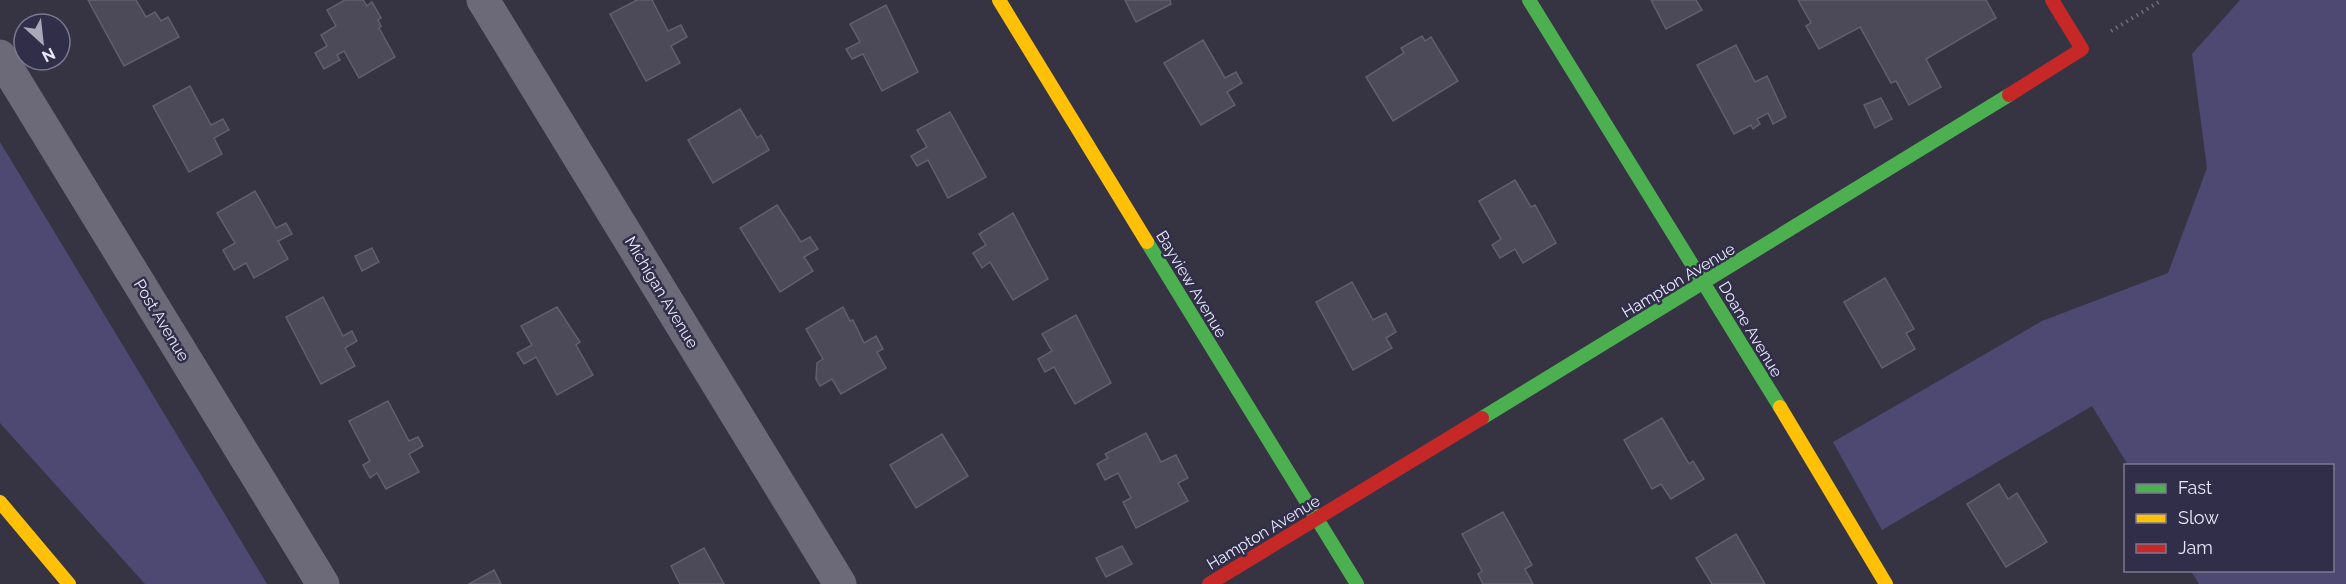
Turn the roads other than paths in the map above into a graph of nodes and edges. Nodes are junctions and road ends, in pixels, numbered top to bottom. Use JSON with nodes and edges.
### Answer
{"nodes":[{"id":1,"x":483,"y":0,"type":"edge"},
{"id":2,"x":999,"y":0,"type":"edge"},
{"id":3,"x":1529,"y":0,"type":"edge"},
{"id":4,"x":2052,"y":0,"type":"edge"},
{"id":5,"x":0,"y":56,"type":"edge"},
{"id":6,"x":1705,"y":283,"type":"junction"},
{"id":7,"x":0,"y":502,"type":"edge"},
{"id":8,"x":1316,"y":519,"type":"junction"},
{"id":9,"x":69,"y":584,"type":"edge"},
{"id":10,"x":323,"y":584,"type":"edge"},
{"id":11,"x":840,"y":584,"type":"edge"},
{"id":12,"x":1209,"y":584,"type":"edge"},
{"id":13,"x":1357,"y":584,"type":"edge"},
{"id":14,"x":1886,"y":584,"type":"edge"}],
"edges":[{"from":1,"to":11,"type":"street","name":"Michigan Avenue"},
{"from":2,"to":8,"type":"street","name":"Bayview Avenue"},
{"from":3,"to":6,"type":"street","name":"Doane Avenue"},
{"from":4,"to":6,"type":"street","name":"Hampton Avenue"},
{"from":5,"to":10,"type":"street","name":"Post Avenue"},
{"from":6,"to":8,"type":"street","name":"Hampton Avenue"},
{"from":6,"to":14,"type":"street","name":"Doane Avenue"},
{"from":7,"to":9,"type":"street"},
{"from":8,"to":12,"type":"street","name":"Hampton Avenue"},
{"from":8,"to":13,"type":"street","name":"Bayview Avenue"}]}
